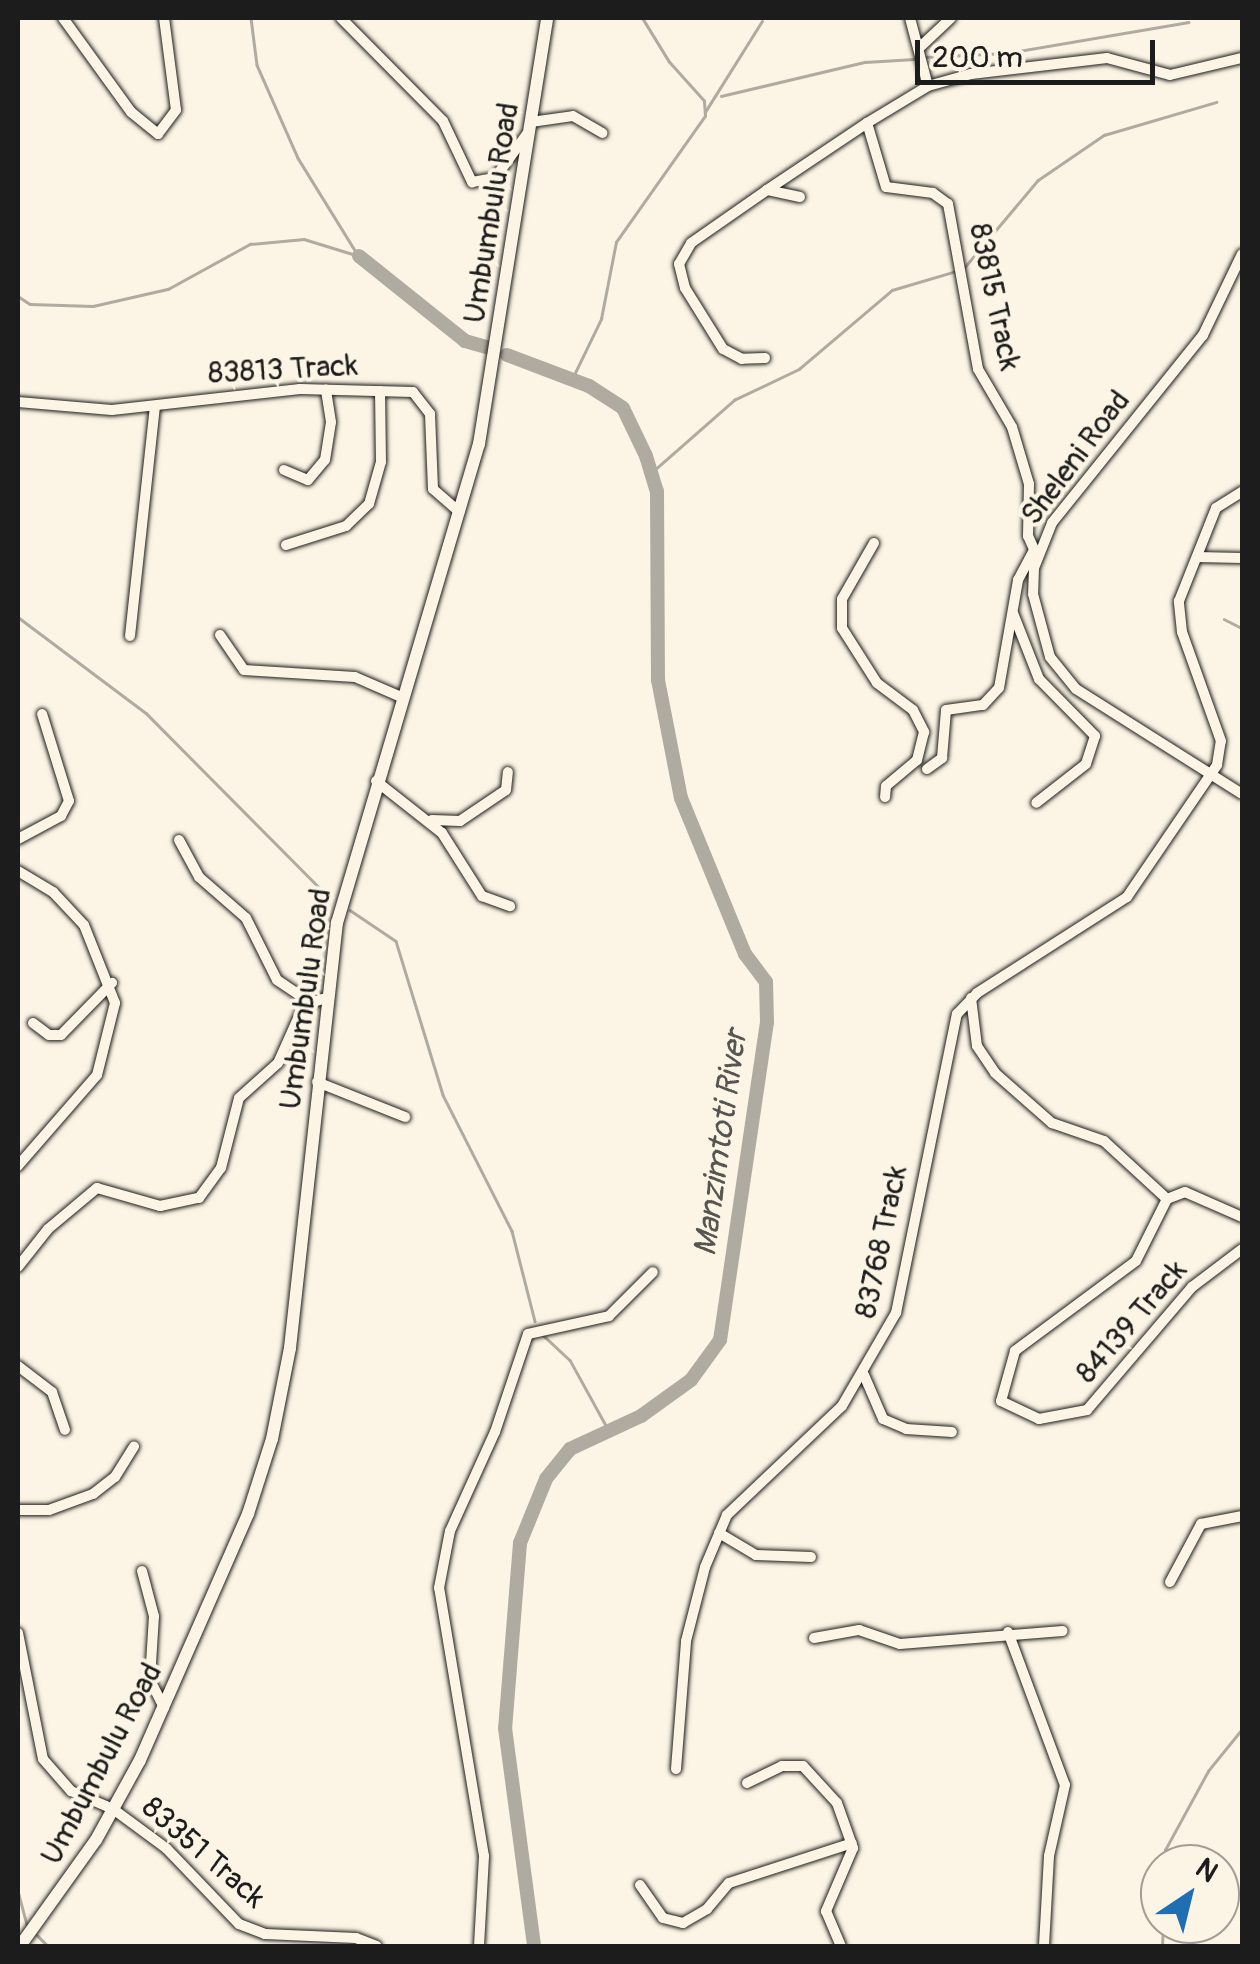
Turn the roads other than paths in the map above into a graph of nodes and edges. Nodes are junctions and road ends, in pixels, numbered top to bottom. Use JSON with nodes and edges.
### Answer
{"nodes":[{"id":1,"x":63,"y":18,"type":"edge"},
{"id":2,"x":164,"y":18,"type":"edge"},
{"id":3,"x":342,"y":18,"type":"edge"},
{"id":4,"x":547,"y":18,"type":"edge"},
{"id":5,"x":910,"y":18,"type":"edge"},
{"id":6,"x":951,"y":18,"type":"edge"},
{"id":7,"x":919,"y":48,"type":"junction"},
{"id":8,"x":1242,"y":58,"type":"edge"},
{"id":9,"x":928,"y":86,"type":"junction"},
{"id":10,"x":867,"y":124,"type":"junction"},
{"id":11,"x":531,"y":126,"type":"junction"},
{"id":12,"x":602,"y":133,"type":"dead end"},
{"id":13,"x":767,"y":190,"type":"junction"},
{"id":14,"x":800,"y":197,"type":"dead end"},
{"id":15,"x":1242,"y":254,"type":"edge"},
{"id":16,"x":765,"y":358,"type":"dead end"},
{"id":17,"x":326,"y":389,"type":"junction"},
{"id":18,"x":380,"y":391,"type":"junction"},
{"id":19,"x":18,"y":402,"type":"edge"},
{"id":20,"x":155,"y":406,"type":"junction"},
{"id":21,"x":284,"y":470,"type":"dead end"},
{"id":22,"x":1242,"y":492,"type":"edge"},
{"id":23,"x":459,"y":512,"type":"junction"},
{"id":24,"x":874,"y":543,"type":"dead end"},
{"id":25,"x":286,"y":545,"type":"dead end"},
{"id":26,"x":1035,"y":553,"type":"junction"},
{"id":27,"x":1197,"y":557,"type":"junction"},
{"id":28,"x":1242,"y":558,"type":"edge"},
{"id":29,"x":1012,"y":612,"type":"junction"},
{"id":30,"x":130,"y":636,"type":"dead end"},
{"id":31,"x":220,"y":636,"type":"dead end"},
{"id":32,"x":401,"y":697,"type":"junction"},
{"id":33,"x":42,"y":714,"type":"dead end"},
{"id":34,"x":924,"y":732,"type":"junction"},
{"id":35,"x":944,"y":752,"type":"junction"},
{"id":36,"x":926,"y":769,"type":"dead end"},
{"id":37,"x":508,"y":772,"type":"dead end"},
{"id":38,"x":1211,"y":774,"type":"junction"},
{"id":39,"x":376,"y":781,"type":"junction"},
{"id":40,"x":1242,"y":794,"type":"edge"},
{"id":41,"x":884,"y":797,"type":"dead end"},
{"id":42,"x":1036,"y":803,"type":"dead end"},
{"id":43,"x":426,"y":818,"type":"junction"},
{"id":44,"x":18,"y":839,"type":"edge"},
{"id":45,"x":180,"y":840,"type":"dead end"},
{"id":46,"x":18,"y":871,"type":"edge"},
{"id":47,"x":510,"y":906,"type":"dead end"},
{"id":48,"x":112,"y":984,"type":"junction"},
{"id":49,"x":326,"y":998,"type":"junction"},
{"id":50,"x":971,"y":998,"type":"junction"},
{"id":51,"x":308,"y":1001,"type":"junction"},
{"id":52,"x":33,"y":1023,"type":"dead end"},
{"id":53,"x":317,"y":1082,"type":"junction"},
{"id":54,"x":405,"y":1117,"type":"dead end"},
{"id":55,"x":18,"y":1166,"type":"edge"},
{"id":56,"x":1167,"y":1199,"type":"junction"},
{"id":57,"x":1242,"y":1218,"type":"edge"},
{"id":58,"x":1242,"y":1249,"type":"edge"},
{"id":59,"x":18,"y":1267,"type":"edge"},
{"id":60,"x":653,"y":1272,"type":"dead end"},
{"id":61,"x":18,"y":1366,"type":"edge"},
{"id":62,"x":864,"y":1375,"type":"junction"},
{"id":63,"x":66,"y":1430,"type":"dead end"},
{"id":64,"x":952,"y":1432,"type":"dead end"},
{"id":65,"x":134,"y":1446,"type":"dead end"},
{"id":66,"x":18,"y":1510,"type":"edge"},
{"id":67,"x":1242,"y":1516,"type":"edge"},
{"id":68,"x":719,"y":1533,"type":"junction"},
{"id":69,"x":811,"y":1557,"type":"dead end"},
{"id":70,"x":142,"y":1571,"type":"dead end"},
{"id":71,"x":1170,"y":1582,"type":"dead end"},
{"id":72,"x":1062,"y":1631,"type":"dead end"},
{"id":73,"x":1008,"y":1632,"type":"junction"},
{"id":74,"x":18,"y":1633,"type":"edge"},
{"id":75,"x":814,"y":1638,"type":"dead end"},
{"id":76,"x":164,"y":1708,"type":"junction"},
{"id":77,"x":676,"y":1769,"type":"dead end"},
{"id":78,"x":748,"y":1783,"type":"dead end"},
{"id":79,"x":114,"y":1809,"type":"junction"},
{"id":80,"x":852,"y":1844,"type":"junction"},
{"id":81,"x":640,"y":1885,"type":"dead end"},
{"id":82,"x":20,"y":1946,"type":"edge"},
{"id":83,"x":378,"y":1946,"type":"edge"},
{"id":84,"x":479,"y":1946,"type":"edge"},
{"id":85,"x":840,"y":1946,"type":"edge"},
{"id":86,"x":1044,"y":1946,"type":"edge"}],
"edges":[{"from":1,"to":2,"type":"street"},
{"from":3,"to":11,"type":"street"},
{"from":4,"to":11,"type":"main road","name":"Umbumbulu Road"},
{"from":5,"to":7,"type":"street"},
{"from":6,"to":7,"type":"street"},
{"from":7,"to":9,"type":"street"},
{"from":8,"to":9,"type":"street"},
{"from":9,"to":10,"type":"street"},
{"from":10,"to":13,"type":"street"},
{"from":10,"to":26,"type":"street","name":"83815 Track"},
{"from":11,"to":12,"type":"street"},
{"from":11,"to":23,"type":"main road","name":"Umbumbulu Road"},
{"from":13,"to":14,"type":"street"},
{"from":13,"to":16,"type":"street"},
{"from":15,"to":26,"type":"street","name":"Sheleni Road"},
{"from":17,"to":18,"type":"street","name":"83813 Track"},
{"from":17,"to":20,"type":"street","name":"83813 Track"},
{"from":17,"to":21,"type":"street"},
{"from":18,"to":23,"type":"street","name":"83813 Track"},
{"from":18,"to":25,"type":"street"},
{"from":19,"to":20,"type":"street","name":"83813 Track"},
{"from":20,"to":30,"type":"street"},
{"from":22,"to":27,"type":"street"},
{"from":23,"to":32,"type":"main road","name":"Umbumbulu Road"},
{"from":24,"to":34,"type":"street"},
{"from":26,"to":29,"type":"street"},
{"from":26,"to":38,"type":"street","name":"Sheleni Road"},
{"from":27,"to":28,"type":"street"},
{"from":27,"to":38,"type":"street"},
{"from":29,"to":35,"type":"street"},
{"from":29,"to":42,"type":"street"},
{"from":31,"to":32,"type":"street"},
{"from":32,"to":39,"type":"main road","name":"Umbumbulu Road"},
{"from":33,"to":44,"type":"street"},
{"from":34,"to":35,"type":"street"},
{"from":34,"to":41,"type":"street"},
{"from":35,"to":36,"type":"street"},
{"from":37,"to":43,"type":"street"},
{"from":38,"to":40,"type":"street","name":"Sheleni Road"},
{"from":38,"to":50,"type":"street"},
{"from":39,"to":43,"type":"street"},
{"from":39,"to":49,"type":"main road","name":"Umbumbulu Road"},
{"from":43,"to":47,"type":"street"},
{"from":45,"to":51,"type":"street"},
{"from":46,"to":48,"type":"street"},
{"from":48,"to":52,"type":"street"},
{"from":48,"to":55,"type":"street"},
{"from":49,"to":51,"type":"street"},
{"from":49,"to":53,"type":"main road","name":"Umbumbulu Road"},
{"from":50,"to":56,"type":"street"},
{"from":50,"to":62,"type":"street","name":"83768 Track"},
{"from":51,"to":59,"type":"street"},
{"from":53,"to":54,"type":"street"},
{"from":53,"to":76,"type":"main road","name":"Umbumbulu Road"},
{"from":56,"to":57,"type":"street"},
{"from":56,"to":58,"type":"street","name":"84139 Track"},
{"from":60,"to":84,"type":"street"},
{"from":61,"to":63,"type":"street"},
{"from":62,"to":64,"type":"street"},
{"from":62,"to":68,"type":"street","name":"83768 Track"},
{"from":65,"to":66,"type":"street"},
{"from":67,"to":71,"type":"street"},
{"from":68,"to":69,"type":"street"},
{"from":68,"to":77,"type":"street","name":"83768 Track"},
{"from":70,"to":76,"type":"street"},
{"from":72,"to":73,"type":"street"},
{"from":73,"to":75,"type":"street"},
{"from":73,"to":86,"type":"street"},
{"from":74,"to":79,"type":"street","name":"83351 Track"},
{"from":76,"to":79,"type":"main road","name":"Umbumbulu Road"},
{"from":78,"to":80,"type":"street"},
{"from":79,"to":82,"type":"main road","name":"Umbumbulu Road"},
{"from":79,"to":83,"type":"street","name":"83351 Track"},
{"from":80,"to":81,"type":"street"},
{"from":80,"to":85,"type":"street"}]}
